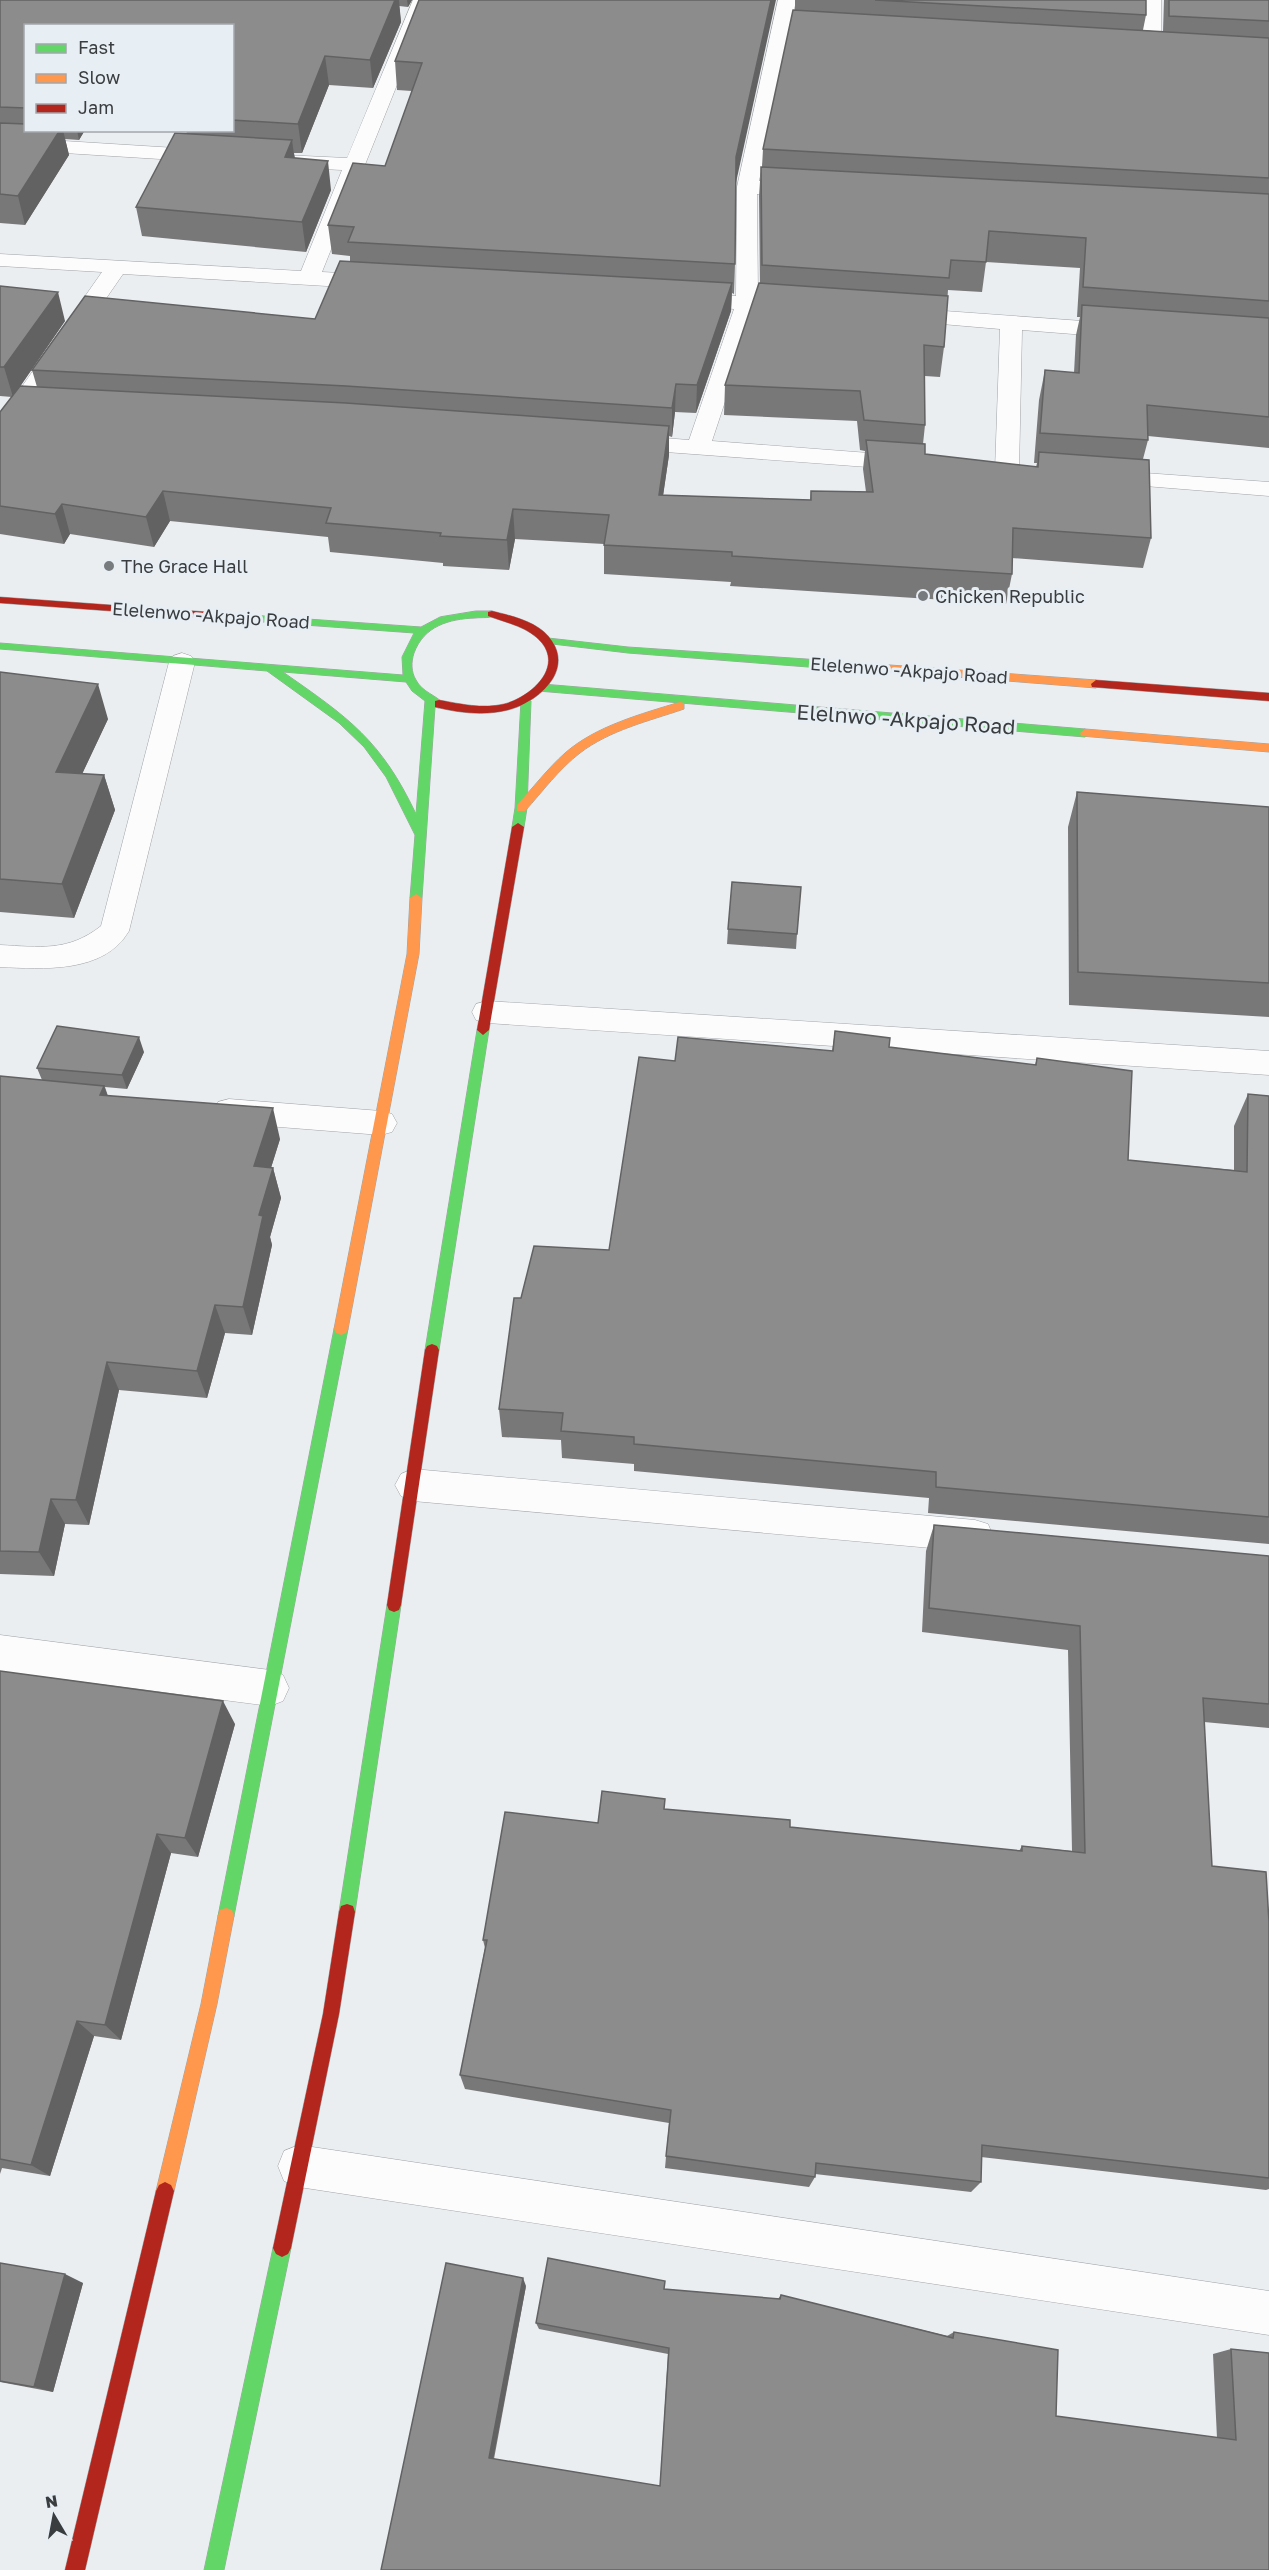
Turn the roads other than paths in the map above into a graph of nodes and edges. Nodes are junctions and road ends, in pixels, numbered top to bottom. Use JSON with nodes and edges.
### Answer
{"nodes":[{"id":1,"x":787,"y":0,"type":"edge"},
{"id":2,"x":1152,"y":0,"type":"edge"},
{"id":3,"x":418,"y":8,"type":"edge"},
{"id":4,"x":391,"y":14,"type":"edge"},
{"id":5,"x":780,"y":32,"type":"junction"},
{"id":6,"x":852,"y":36,"type":"edge"},
{"id":7,"x":1127,"y":51,"type":"edge"},
{"id":8,"x":1151,"y":52,"type":"junction"},
{"id":9,"x":1175,"y":54,"type":"edge"},
{"id":10,"x":0,"y":143,"type":"edge"},
{"id":11,"x":225,"y":157,"type":"edge"},
{"id":12,"x":260,"y":159,"type":"edge"},
{"id":13,"x":355,"y":165,"type":"junction"},
{"id":14,"x":747,"y":187,"type":"junction"},
{"id":15,"x":830,"y":192,"type":"edge"},
{"id":16,"x":0,"y":260,"type":"edge"},
{"id":17,"x":117,"y":267,"type":"junction"},
{"id":18,"x":309,"y":278,"type":"junction"},
{"id":19,"x":404,"y":283,"type":"edge"},
{"id":20,"x":664,"y":298,"type":"edge"},
{"id":21,"x":747,"y":303,"type":"junction"},
{"id":22,"x":816,"y":308,"type":"edge"},
{"id":23,"x":885,"y":314,"type":"edge"},
{"id":24,"x":1011,"y":323,"type":"junction"},
{"id":25,"x":1140,"y":332,"type":"edge"},
{"id":26,"x":10,"y":406,"type":"edge"},
{"id":27,"x":44,"y":408,"type":"edge"},
{"id":28,"x":0,"y":435,"type":"edge"},
{"id":29,"x":606,"y":441,"type":"edge"},
{"id":30,"x":698,"y":447,"type":"junction"},
{"id":31,"x":935,"y":465,"type":"edge"},
{"id":32,"x":983,"y":468,"type":"edge"},
{"id":33,"x":1007,"y":470,"type":"junction"},
{"id":34,"x":1030,"y":472,"type":"edge"},
{"id":35,"x":1078,"y":475,"type":"edge"},
{"id":36,"x":1269,"y":489,"type":"edge"},
{"id":37,"x":0,"y":600,"type":"edge"},
{"id":38,"x":421,"y":630,"type":"junction"},
{"id":39,"x":548,"y":641,"type":"junction"},
{"id":40,"x":0,"y":646,"type":"edge"},
{"id":41,"x":182,"y":662,"type":"junction"},
{"id":42,"x":271,"y":669,"type":"junction"},
{"id":43,"x":408,"y":679,"type":"junction"},
{"id":44,"x":542,"y":688,"type":"junction"},
{"id":45,"x":1269,"y":697,"type":"edge"},
{"id":46,"x":430,"y":702,"type":"junction"},
{"id":47,"x":526,"y":702,"type":"junction"},
{"id":48,"x":689,"y":702,"type":"junction"},
{"id":49,"x":1269,"y":748,"type":"edge"},
{"id":50,"x":521,"y":808,"type":"junction"},
{"id":51,"x":419,"y":832,"type":"junction"},
{"id":52,"x":0,"y":956,"type":"edge"},
{"id":53,"x":487,"y":1012,"type":"junction"},
{"id":54,"x":1269,"y":1064,"type":"edge"},
{"id":55,"x":202,"y":1109,"type":"edge"},
{"id":56,"x":381,"y":1123,"type":"junction"},
{"id":57,"x":413,"y":1485,"type":"junction"},
{"id":58,"x":1007,"y":1539,"type":"edge"},
{"id":59,"x":0,"y":1653,"type":"edge"},
{"id":60,"x":270,"y":1688,"type":"junction"},
{"id":61,"x":299,"y":2166,"type":"junction"},
{"id":62,"x":1269,"y":2313,"type":"edge"},
{"id":63,"x":75,"y":2570,"type":"edge"},
{"id":64,"x":214,"y":2570,"type":"edge"}],
"edges":[{"from":1,"to":5,"type":"street"},
{"from":2,"to":8,"type":"street"},
{"from":3,"to":4,"type":"street"},
{"from":3,"to":13,"type":"street"},
{"from":5,"to":6,"type":"street"},
{"from":5,"to":14,"type":"street"},
{"from":7,"to":8,"type":"street"},
{"from":8,"to":9,"type":"street"},
{"from":10,"to":11,"type":"street"},
{"from":12,"to":13,"type":"street"},
{"from":13,"to":18,"type":"street"},
{"from":14,"to":15,"type":"street"},
{"from":14,"to":21,"type":"street"},
{"from":16,"to":17,"type":"street"},
{"from":17,"to":18,"type":"street"},
{"from":17,"to":26,"type":"street"},
{"from":18,"to":19,"type":"street"},
{"from":20,"to":21,"type":"street"},
{"from":21,"to":22,"type":"street"},
{"from":21,"to":30,"type":"street"},
{"from":23,"to":24,"type":"street"},
{"from":24,"to":25,"type":"street"},
{"from":24,"to":33,"type":"street"},
{"from":26,"to":27,"type":"street"},
{"from":26,"to":28,"type":"street"},
{"from":29,"to":30,"type":"street"},
{"from":30,"to":31,"type":"street"},
{"from":32,"to":33,"type":"street"},
{"from":33,"to":34,"type":"street"},
{"from":35,"to":36,"type":"street"},
{"from":37,"to":38,"type":"main road","name":"Elelenwo -Akpajo Road"},
{"from":38,"to":39,"type":"main road"},
{"from":38,"to":43,"type":"main road"},
{"from":39,"to":44,"type":"main road"},
{"from":39,"to":45,"type":"main road","name":"Elelenwo -Akpajo Road"},
{"from":40,"to":41,"type":"main road"},
{"from":41,"to":42,"type":"main road"},
{"from":41,"to":52,"type":"street"},
{"from":42,"to":43,"type":"main road"},
{"from":42,"to":51,"type":"main road"},
{"from":43,"to":46,"type":"main road"},
{"from":44,"to":47,"type":"main road"},
{"from":44,"to":48,"type":"main road","name":"Elelnwo -Akpajo Road"},
{"from":46,"to":47,"type":"main road"},
{"from":46,"to":51,"type":"main road"},
{"from":47,"to":50,"type":"main road"},
{"from":48,"to":49,"type":"main road","name":"Elelnwo -Akpajo Road"},
{"from":48,"to":50,"type":"main road"},
{"from":50,"to":53,"type":"main road"},
{"from":51,"to":56,"type":"main road"},
{"from":53,"to":54,"type":"street"},
{"from":53,"to":57,"type":"main road"},
{"from":55,"to":56,"type":"street"},
{"from":56,"to":60,"type":"main road"},
{"from":57,"to":58,"type":"street"},
{"from":57,"to":61,"type":"main road"},
{"from":59,"to":60,"type":"street"},
{"from":60,"to":63,"type":"main road"},
{"from":61,"to":62,"type":"street"},
{"from":61,"to":64,"type":"main road"}]}
